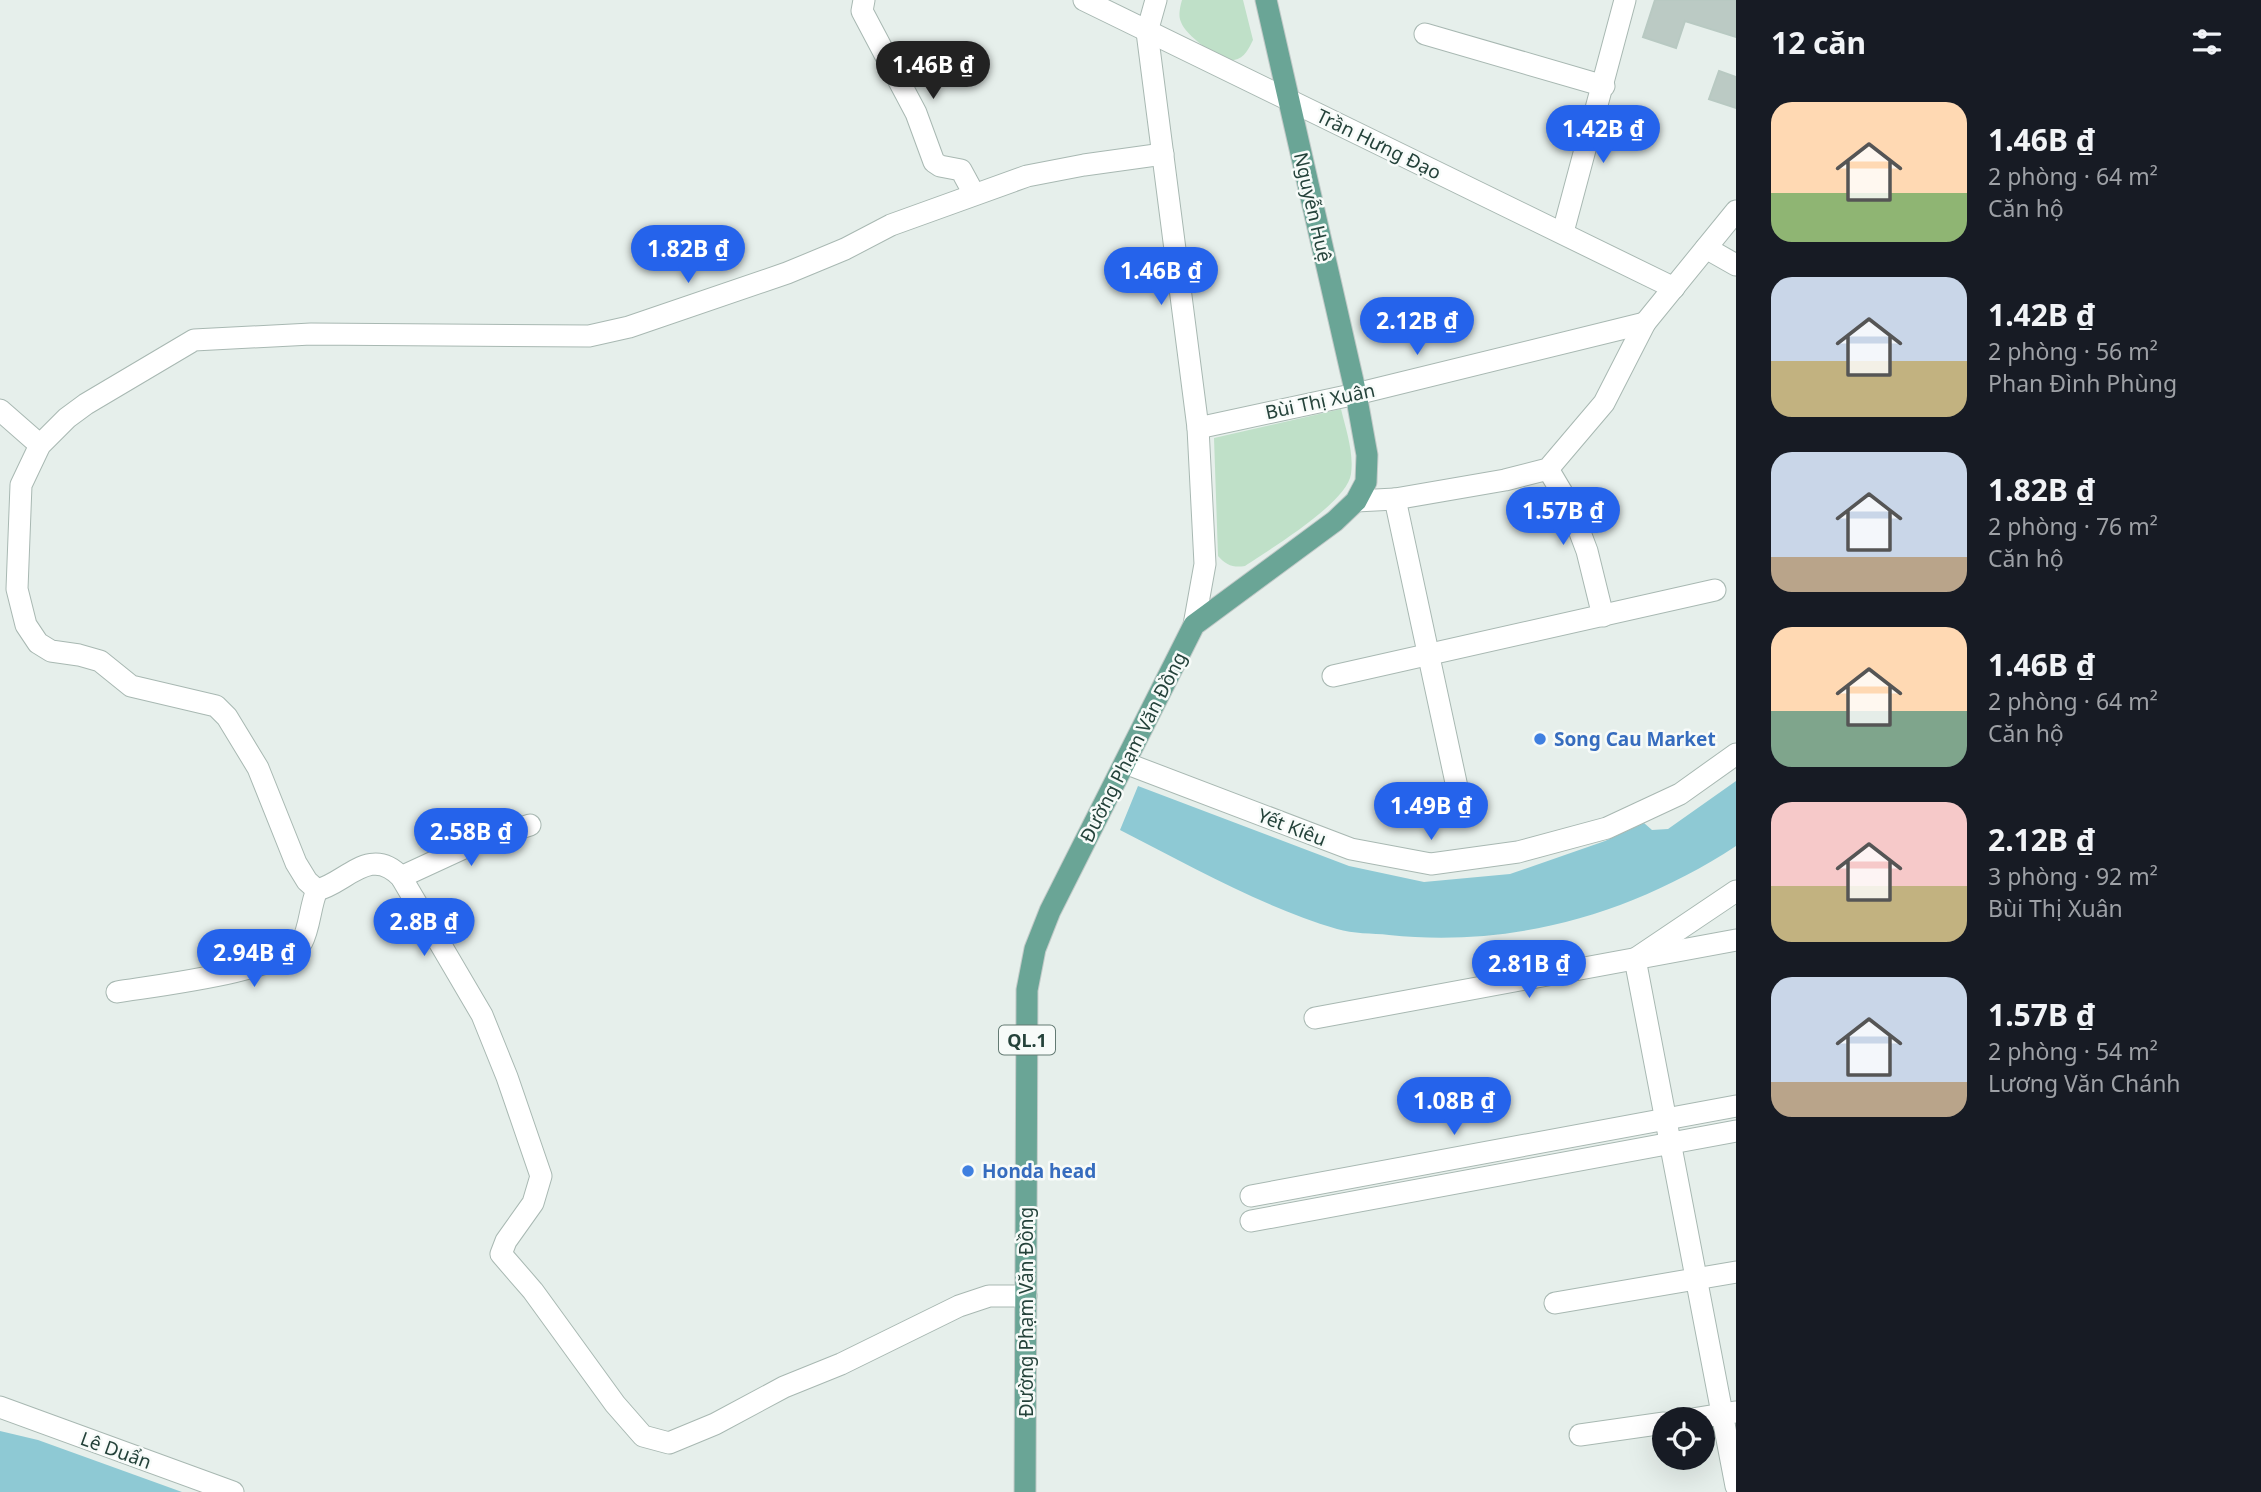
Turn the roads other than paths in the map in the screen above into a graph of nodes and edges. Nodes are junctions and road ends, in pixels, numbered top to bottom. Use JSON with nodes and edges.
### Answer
{"nodes":[{"id":1,"x":864,"y":0,"type":"edge"},
{"id":2,"x":1084,"y":0,"type":"edge"},
{"id":3,"x":1156,"y":0,"type":"edge"},
{"id":4,"x":1266,"y":0,"type":"edge"},
{"id":5,"x":1625,"y":0,"type":"edge"},
{"id":6,"x":1147,"y":32,"type":"junction"},
{"id":7,"x":1425,"y":34,"type":"dead end"},
{"id":8,"x":1604,"y":86,"type":"junction"},
{"id":9,"x":1288,"y":101,"type":"junction"},
{"id":10,"x":1163,"y":155,"type":"junction"},
{"id":11,"x":974,"y":194,"type":"junction"},
{"id":12,"x":1736,"y":211,"type":"edge"},
{"id":13,"x":1563,"y":232,"type":"junction"},
{"id":14,"x":1706,"y":248,"type":"junction"},
{"id":15,"x":1736,"y":265,"type":"edge"},
{"id":16,"x":1674,"y":288,"type":"junction"},
{"id":17,"x":1645,"y":323,"type":"junction"},
{"id":18,"x":1356,"y":394,"type":"junction"},
{"id":19,"x":0,"y":410,"type":"edge"},
{"id":20,"x":1198,"y":428,"type":"junction"},
{"id":21,"x":40,"y":445,"type":"junction"},
{"id":22,"x":1548,"y":469,"type":"junction"},
{"id":23,"x":1395,"y":499,"type":"junction"},
{"id":24,"x":1356,"y":501,"type":"junction"},
{"id":25,"x":1715,"y":590,"type":"dead end"},
{"id":26,"x":1603,"y":616,"type":"junction"},
{"id":27,"x":1194,"y":625,"type":"junction"},
{"id":28,"x":1428,"y":655,"type":"junction"},
{"id":29,"x":1333,"y":676,"type":"dead end"},
{"id":30,"x":1736,"y":754,"type":"edge"},
{"id":31,"x":1125,"y":763,"type":"junction"},
{"id":32,"x":1462,"y":815,"type":"dead end"},
{"id":33,"x":530,"y":825,"type":"dead end"},
{"id":34,"x":401,"y":877,"type":"junction"},
{"id":35,"x":317,"y":890,"type":"junction"},
{"id":36,"x":1736,"y":891,"type":"edge"},
{"id":37,"x":1736,"y":940,"type":"edge"},
{"id":38,"x":1635,"y":959,"type":"junction"},
{"id":39,"x":117,"y":992,"type":"dead end"},
{"id":40,"x":1315,"y":1018,"type":"dead end"},
{"id":41,"x":1736,"y":1106,"type":"edge"},
{"id":42,"x":1666,"y":1119,"type":"junction"},
{"id":43,"x":1736,"y":1132,"type":"edge"},
{"id":44,"x":1670,"y":1144,"type":"junction"},
{"id":45,"x":1251,"y":1196,"type":"dead end"},
{"id":46,"x":1251,"y":1221,"type":"dead end"},
{"id":47,"x":1736,"y":1272,"type":"edge"},
{"id":48,"x":1696,"y":1279,"type":"junction"},
{"id":49,"x":1026,"y":1296,"type":"junction"},
{"id":50,"x":1555,"y":1303,"type":"dead end"},
{"id":51,"x":0,"y":1408,"type":"edge"},
{"id":52,"x":1729,"y":1414,"type":"edge"},
{"id":53,"x":1652,"y":1425,"type":"edge"},
{"id":54,"x":1580,"y":1435,"type":"dead end"},
{"id":55,"x":1736,"y":1486,"type":"edge"},
{"id":56,"x":233,"y":1492,"type":"edge"},
{"id":57,"x":1025,"y":1492,"type":"edge"}],
"edges":[{"from":1,"to":11,"type":"street"},
{"from":2,"to":6,"type":"street","name":"Trần Hưng Đạo"},
{"from":3,"to":6,"type":"street","name":"Đường Phạm Văn Đồng"},
{"from":4,"to":9,"type":"main road","name":"Nguyễn Huệ","number":"QL.1"},
{"from":5,"to":8,"type":"street"},
{"from":6,"to":9,"type":"street","name":"Trần Hưng Đạo"},
{"from":6,"to":10,"type":"street","name":"Đường Phạm Văn Đồng"},
{"from":7,"to":8,"type":"street"},
{"from":8,"to":13,"type":"street"},
{"from":9,"to":13,"type":"street","name":"Trần Hưng Đạo"},
{"from":9,"to":18,"type":"main road","name":"Nguyễn Huệ","number":"QL.1"},
{"from":10,"to":11,"type":"street"},
{"from":10,"to":20,"type":"street","name":"Đường Phạm Văn Đồng"},
{"from":11,"to":21,"type":"street"},
{"from":12,"to":14,"type":"street"},
{"from":13,"to":16,"type":"street","name":"Trần Hưng Đạo"},
{"from":14,"to":15,"type":"street"},
{"from":14,"to":16,"type":"street"},
{"from":16,"to":17,"type":"street"},
{"from":17,"to":18,"type":"street","name":"Bùi Thị Xuân"},
{"from":17,"to":22,"type":"street"},
{"from":18,"to":20,"type":"street","name":"Bùi Thị Xuân"},
{"from":18,"to":24,"type":"main road","name":"Nguyễn Huệ","number":"QL.1"},
{"from":19,"to":21,"type":"street"},
{"from":20,"to":27,"type":"street","name":"Đường Phạm Văn Đồng"},
{"from":21,"to":35,"type":"street"},
{"from":22,"to":23,"type":"street"},
{"from":22,"to":26,"type":"street"},
{"from":23,"to":24,"type":"street"},
{"from":23,"to":28,"type":"street"},
{"from":24,"to":27,"type":"main road","name":"Nguyễn Huệ","number":"QL.1"},
{"from":25,"to":26,"type":"street"},
{"from":26,"to":28,"type":"street"},
{"from":27,"to":31,"type":"main road","name":"Đường Phạm Văn Đồng","number":"QL.1"},
{"from":28,"to":29,"type":"street"},
{"from":28,"to":32,"type":"street"},
{"from":30,"to":31,"type":"street","name":"Yết Kiêu"},
{"from":31,"to":49,"type":"main road","name":"Đường Phạm Văn Đồng","number":"QL.1"},
{"from":33,"to":34,"type":"street"},
{"from":34,"to":35,"type":"street"},
{"from":34,"to":49,"type":"street"},
{"from":35,"to":39,"type":"street"},
{"from":36,"to":38,"type":"street"},
{"from":37,"to":38,"type":"street"},
{"from":38,"to":40,"type":"street"},
{"from":38,"to":42,"type":"street"},
{"from":41,"to":42,"type":"street"},
{"from":42,"to":44,"type":"street"},
{"from":42,"to":45,"type":"street"},
{"from":43,"to":44,"type":"street"},
{"from":44,"to":46,"type":"street"},
{"from":44,"to":48,"type":"street"},
{"from":47,"to":48,"type":"street"},
{"from":48,"to":50,"type":"street"},
{"from":48,"to":52,"type":"street"},
{"from":49,"to":57,"type":"main road","name":"Đường Phạm Văn Đồng","number":"QL.1"},
{"from":51,"to":56,"type":"street","name":"Lê Duẩn"},
{"from":52,"to":55,"type":"street"},
{"from":53,"to":54,"type":"street"}]}
